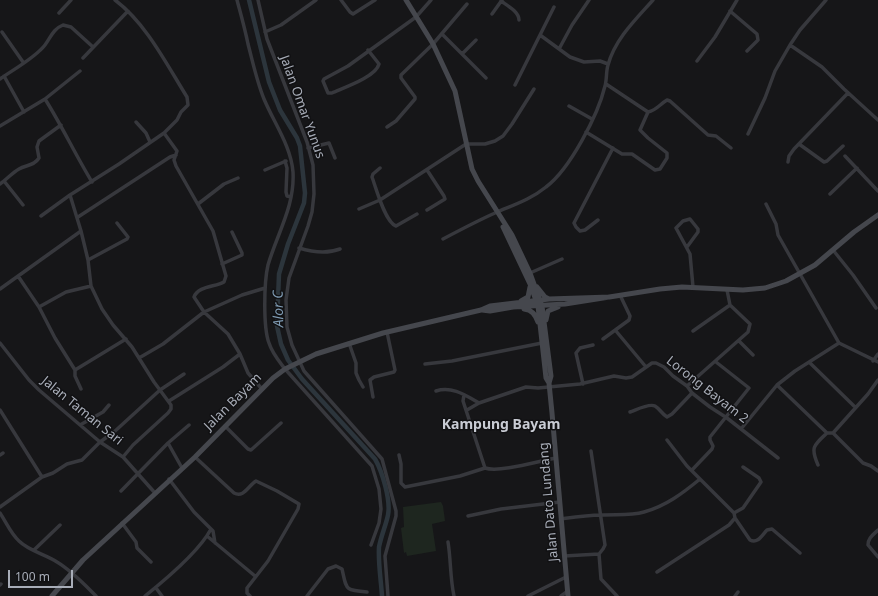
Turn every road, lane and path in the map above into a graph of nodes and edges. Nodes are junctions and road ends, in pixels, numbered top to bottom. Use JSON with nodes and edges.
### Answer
{"nodes":[{"id":1,"x":71,"y":0,"type":"edge"},
{"id":2,"x":115,"y":0,"type":"edge"},
{"id":3,"x":237,"y":0,"type":"edge"},
{"id":4,"x":258,"y":0,"type":"edge"},
{"id":5,"x":316,"y":0,"type":"edge"},
{"id":6,"x":341,"y":0,"type":"edge"},
{"id":7,"x":375,"y":0,"type":"edge"},
{"id":8,"x":406,"y":0,"type":"edge"},
{"id":9,"x":431,"y":0,"type":"edge"},
{"id":10,"x":589,"y":0,"type":"edge"},
{"id":11,"x":653,"y":0,"type":"edge"},
{"id":12,"x":737,"y":0,"type":"edge"},
{"id":13,"x":826,"y":0,"type":"edge"},
{"id":14,"x":501,"y":1,"type":"edge"},
{"id":15,"x":467,"y":4,"type":"dead end"},
{"id":16,"x":554,"y":7,"type":"dead end"},
{"id":17,"x":128,"y":11,"type":"junction"},
{"id":18,"x":730,"y":11,"type":"junction"},
{"id":19,"x":59,"y":13,"type":"dead end"},
{"id":20,"x":492,"y":14,"type":"dead end"},
{"id":21,"x":416,"y":16,"type":"junction"},
{"id":22,"x":519,"y":20,"type":"dead end"},
{"id":23,"x":2,"y":32,"type":"dead end"},
{"id":24,"x":265,"y":32,"type":"junction"},
{"id":25,"x":442,"y":34,"type":"junction"},
{"id":26,"x":540,"y":35,"type":"junction"},
{"id":27,"x":476,"y":40,"type":"dead end"},
{"id":28,"x":433,"y":44,"type":"junction"},
{"id":29,"x":790,"y":45,"type":"junction"},
{"id":30,"x":94,"y":47,"type":"junction"},
{"id":31,"x":559,"y":49,"type":"junction"},
{"id":32,"x":368,"y":50,"type":"junction"},
{"id":33,"x":747,"y":51,"type":"dead end"},
{"id":34,"x":462,"y":54,"type":"junction"},
{"id":35,"x":83,"y":58,"type":"dead end"},
{"id":36,"x":23,"y":62,"type":"junction"},
{"id":37,"x":697,"y":62,"type":"dead end"},
{"id":38,"x":608,"y":64,"type":"junction"},
{"id":39,"x":80,"y":71,"type":"dead end"},
{"id":40,"x":4,"y":76,"type":"junction"},
{"id":41,"x":0,"y":78,"type":"edge"},
{"id":42,"x":486,"y":78,"type":"dead end"},
{"id":43,"x":606,"y":84,"type":"junction"},
{"id":44,"x":515,"y":85,"type":"dead end"},
{"id":45,"x":534,"y":89,"type":"dead end"},
{"id":46,"x":848,"y":93,"type":"junction"},
{"id":47,"x":45,"y":99,"type":"junction"},
{"id":48,"x":569,"y":106,"type":"dead end"},
{"id":49,"x":24,"y":112,"type":"junction"},
{"id":50,"x":648,"y":112,"type":"junction"},
{"id":51,"x":592,"y":119,"type":"junction"},
{"id":52,"x":878,"y":120,"type":"edge"},
{"id":53,"x":136,"y":122,"type":"dead end"},
{"id":54,"x":61,"y":125,"type":"junction"},
{"id":55,"x":0,"y":126,"type":"edge"},
{"id":56,"x":387,"y":127,"type":"dead end"},
{"id":57,"x":586,"y":132,"type":"junction"},
{"id":58,"x":164,"y":133,"type":"junction"},
{"id":59,"x":748,"y":134,"type":"dead end"},
{"id":60,"x":150,"y":142,"type":"junction"},
{"id":61,"x":466,"y":144,"type":"junction"},
{"id":62,"x":798,"y":144,"type":"junction"},
{"id":63,"x":843,"y":146,"type":"dead end"},
{"id":64,"x":308,"y":148,"type":"junction"},
{"id":65,"x":613,"y":148,"type":"junction"},
{"id":66,"x":731,"y":148,"type":"dead end"},
{"id":67,"x":176,"y":155,"type":"junction"},
{"id":68,"x":845,"y":156,"type":"dead end"},
{"id":69,"x":335,"y":158,"type":"dead end"},
{"id":70,"x":290,"y":159,"type":"junction"},
{"id":71,"x":285,"y":162,"type":"junction"},
{"id":72,"x":788,"y":162,"type":"dead end"},
{"id":73,"x":380,"y":168,"type":"dead end"},
{"id":74,"x":857,"y":168,"type":"junction"},
{"id":75,"x":266,"y":170,"type":"dead end"},
{"id":76,"x":427,"y":170,"type":"junction"},
{"id":77,"x":238,"y":178,"type":"dead end"},
{"id":78,"x":4,"y":181,"type":"junction"},
{"id":79,"x":92,"y":182,"type":"junction"},
{"id":80,"x":0,"y":184,"type":"edge"},
{"id":81,"x":878,"y":191,"type":"edge"},
{"id":82,"x":830,"y":194,"type":"dead end"},
{"id":83,"x":70,"y":195,"type":"junction"},
{"id":84,"x":291,"y":197,"type":"junction"},
{"id":85,"x":380,"y":200,"type":"junction"},
{"id":86,"x":198,"y":204,"type":"junction"},
{"id":87,"x":766,"y":204,"type":"dead end"},
{"id":88,"x":23,"y":205,"type":"dead end"},
{"id":89,"x":359,"y":209,"type":"dead end"},
{"id":90,"x":427,"y":210,"type":"dead end"},
{"id":91,"x":417,"y":214,"type":"dead end"},
{"id":92,"x":498,"y":215,"type":"junction"},
{"id":93,"x":878,"y":215,"type":"edge"},
{"id":94,"x":41,"y":216,"type":"dead end"},
{"id":95,"x":78,"y":217,"type":"junction"},
{"id":96,"x":598,"y":220,"type":"dead end"},
{"id":97,"x":117,"y":222,"type":"dead end"},
{"id":98,"x":82,"y":231,"type":"junction"},
{"id":99,"x":232,"y":232,"type":"dead end"},
{"id":100,"x":443,"y":239,"type":"dead end"},
{"id":101,"x":687,"y":247,"type":"junction"},
{"id":102,"x":299,"y":248,"type":"junction"},
{"id":103,"x":340,"y":249,"type":"dead end"},
{"id":104,"x":833,"y":250,"type":"junction"},
{"id":105,"x":562,"y":259,"type":"dead end"},
{"id":106,"x":88,"y":260,"type":"junction"},
{"id":107,"x":222,"y":264,"type":"junction"},
{"id":108,"x":530,"y":273,"type":"junction"},
{"id":109,"x":800,"y":274,"type":"junction"},
{"id":110,"x":18,"y":276,"type":"junction"},
{"id":111,"x":531,"y":283,"type":"junction"},
{"id":112,"x":91,"y":286,"type":"junction"},
{"id":113,"x":693,"y":287,"type":"junction"},
{"id":114,"x":266,"y":288,"type":"junction"},
{"id":115,"x":0,"y":289,"type":"edge"},
{"id":116,"x":727,"y":290,"type":"junction"},
{"id":117,"x":620,"y":295,"type":"junction"},
{"id":118,"x":610,"y":297,"type":"junction"},
{"id":119,"x":549,"y":299,"type":"junction"},
{"id":120,"x":538,"y":300,"type":"junction"},
{"id":121,"x":565,"y":304,"type":"junction"},
{"id":122,"x":513,"y":305,"type":"junction"},
{"id":123,"x":730,"y":305,"type":"junction"},
{"id":124,"x":540,"y":306,"type":"junction"},
{"id":125,"x":39,"y":307,"type":"junction"},
{"id":126,"x":876,"y":308,"type":"dead end"},
{"id":127,"x":204,"y":312,"type":"junction"},
{"id":128,"x":543,"y":325,"type":"junction"},
{"id":129,"x":616,"y":330,"type":"junction"},
{"id":130,"x":693,"y":331,"type":"dead end"},
{"id":131,"x":387,"y":332,"type":"junction"},
{"id":132,"x":126,"y":339,"type":"junction"},
{"id":133,"x":604,"y":339,"type":"dead end"},
{"id":134,"x":739,"y":341,"type":"junction"},
{"id":135,"x":542,"y":343,"type":"junction"},
{"id":136,"x":839,"y":343,"type":"junction"},
{"id":137,"x":0,"y":344,"type":"edge"},
{"id":138,"x":349,"y":344,"type":"junction"},
{"id":139,"x":593,"y":345,"type":"dead end"},
{"id":140,"x":240,"y":354,"type":"junction"},
{"id":141,"x":878,"y":354,"type":"edge"},
{"id":142,"x":753,"y":355,"type":"dead end"},
{"id":143,"x":139,"y":358,"type":"junction"},
{"id":144,"x":873,"y":361,"type":"junction"},
{"id":145,"x":297,"y":362,"type":"junction"},
{"id":146,"x":716,"y":362,"type":"junction"},
{"id":147,"x":809,"y":362,"type":"junction"},
{"id":148,"x":878,"y":362,"type":"edge"},
{"id":149,"x":424,"y":364,"type":"dead end"},
{"id":150,"x":286,"y":368,"type":"junction"},
{"id":151,"x":646,"y":368,"type":"junction"},
{"id":152,"x":75,"y":370,"type":"junction"},
{"id":153,"x":184,"y":374,"type":"dead end"},
{"id":154,"x":878,"y":380,"type":"edge"},
{"id":155,"x":582,"y":384,"type":"junction"},
{"id":156,"x":549,"y":385,"type":"junction"},
{"id":157,"x":777,"y":385,"type":"junction"},
{"id":158,"x":687,"y":386,"type":"junction"},
{"id":159,"x":364,"y":387,"type":"dead end"},
{"id":160,"x":81,"y":389,"type":"dead end"},
{"id":161,"x":262,"y":389,"type":"junction"},
{"id":162,"x":160,"y":390,"type":"junction"},
{"id":163,"x":436,"y":391,"type":"dead end"},
{"id":164,"x":692,"y":393,"type":"junction"},
{"id":165,"x":464,"y":395,"type":"junction"},
{"id":166,"x":373,"y":397,"type":"dead end"},
{"id":167,"x":169,"y":401,"type":"junction"},
{"id":168,"x":479,"y":402,"type":"junction"},
{"id":169,"x":109,"y":405,"type":"dead end"},
{"id":170,"x":855,"y":407,"type":"junction"},
{"id":171,"x":0,"y":410,"type":"edge"},
{"id":172,"x":467,"y":410,"type":"junction"},
{"id":173,"x":630,"y":412,"type":"dead end"},
{"id":174,"x":727,"y":418,"type":"junction"},
{"id":175,"x":281,"y":423,"type":"dead end"},
{"id":176,"x":80,"y":425,"type":"junction"},
{"id":177,"x":189,"y":425,"type":"dead end"},
{"id":178,"x":225,"y":426,"type":"junction"},
{"id":179,"x":741,"y":429,"type":"junction"},
{"id":180,"x":827,"y":433,"type":"junction"},
{"id":181,"x":833,"y":433,"type":"junction"},
{"id":182,"x":667,"y":440,"type":"dead end"},
{"id":183,"x":100,"y":442,"type":"junction"},
{"id":184,"x":168,"y":443,"type":"junction"},
{"id":185,"x":591,"y":451,"type":"dead end"},
{"id":186,"x":399,"y":455,"type":"dead end"},
{"id":187,"x":195,"y":456,"type":"junction"},
{"id":188,"x":123,"y":457,"type":"junction"},
{"id":189,"x":556,"y":458,"type":"junction"},
{"id":190,"x":778,"y":458,"type":"dead end"},
{"id":191,"x":818,"y":465,"type":"dead end"},
{"id":192,"x":743,"y":467,"type":"dead end"},
{"id":193,"x":182,"y":468,"type":"junction"},
{"id":194,"x":485,"y":468,"type":"junction"},
{"id":195,"x":692,"y":470,"type":"junction"},
{"id":196,"x":878,"y":471,"type":"edge"},
{"id":197,"x":138,"y":473,"type":"junction"},
{"id":198,"x":42,"y":477,"type":"junction"},
{"id":199,"x":169,"y":479,"type":"junction"},
{"id":200,"x":700,"y":479,"type":"junction"},
{"id":201,"x":121,"y":491,"type":"dead end"},
{"id":202,"x":156,"y":493,"type":"junction"},
{"id":203,"x":560,"y":502,"type":"junction"},
{"id":204,"x":0,"y":507,"type":"edge"},
{"id":205,"x":0,"y":513,"type":"edge"},
{"id":206,"x":734,"y":513,"type":"junction"},
{"id":207,"x":601,"y":515,"type":"junction"},
{"id":208,"x":468,"y":516,"type":"dead end"},
{"id":209,"x":735,"y":518,"type":"junction"},
{"id":210,"x":561,"y":519,"type":"junction"},
{"id":211,"x":122,"y":523,"type":"junction"},
{"id":212,"x":60,"y":525,"type":"dead end"},
{"id":213,"x":211,"y":529,"type":"junction"},
{"id":214,"x":878,"y":530,"type":"edge"},
{"id":215,"x":207,"y":536,"type":"junction"},
{"id":216,"x":448,"y":542,"type":"dead end"},
{"id":217,"x":215,"y":543,"type":"junction"},
{"id":218,"x":372,"y":545,"type":"dead end"},
{"id":219,"x":34,"y":550,"type":"junction"},
{"id":220,"x":800,"y":553,"type":"dead end"},
{"id":221,"x":599,"y":554,"type":"junction"},
{"id":222,"x":564,"y":556,"type":"junction"},
{"id":223,"x":878,"y":557,"type":"edge"},
{"id":224,"x":151,"y":562,"type":"dead end"},
{"id":225,"x":72,"y":572,"type":"junction"},
{"id":226,"x":657,"y":572,"type":"dead end"},
{"id":227,"x":255,"y":576,"type":"junction"},
{"id":228,"x":566,"y":577,"type":"junction"},
{"id":229,"x":156,"y":588,"type":"junction"},
{"id":230,"x":367,"y":592,"type":"dead end"},
{"id":231,"x":738,"y":592,"type":"dead end"},
{"id":232,"x":568,"y":594,"type":"edge"},
{"id":233,"x":52,"y":596,"type":"edge"},
{"id":234,"x":96,"y":596,"type":"edge"},
{"id":235,"x":145,"y":596,"type":"edge"},
{"id":236,"x":162,"y":596,"type":"edge"},
{"id":237,"x":250,"y":596,"type":"edge"},
{"id":238,"x":306,"y":596,"type":"edge"},
{"id":239,"x":388,"y":596,"type":"edge"},
{"id":240,"x":454,"y":596,"type":"edge"},
{"id":241,"x":528,"y":596,"type":"edge"},
{"id":242,"x":561,"y":596,"type":"edge"},
{"id":243,"x":617,"y":596,"type":"edge"},
{"id":244,"x":734,"y":596,"type":"edge"}],
"edges":[{"from":1,"to":19,"type":"street"},
{"from":2,"to":17,"type":"street"},
{"from":3,"to":70,"type":"street"},
{"from":4,"to":24,"type":"street","name":"Jalan Omar Yunus"},
{"from":5,"to":24,"type":"street"},
{"from":6,"to":7,"type":"street"},
{"from":8,"to":21,"type":"main road","name":"Jalan Dato Lundang"},
{"from":9,"to":21,"type":"street"},
{"from":10,"to":31,"type":"street"},
{"from":11,"to":38,"type":"street"},
{"from":12,"to":18,"type":"street"},
{"from":13,"to":29,"type":"street"},
{"from":14,"to":20,"type":"street"},
{"from":14,"to":22,"type":"street"},
{"from":15,"to":25,"type":"street"},
{"from":16,"to":26,"type":"street"},
{"from":17,"to":30,"type":"street"},
{"from":17,"to":58,"type":"street"},
{"from":18,"to":33,"type":"street"},
{"from":18,"to":37,"type":"street"},
{"from":21,"to":28,"type":"main road","name":"Jalan Dato Lundang"},
{"from":21,"to":32,"type":"street"},
{"from":23,"to":36,"type":"street"},
{"from":24,"to":64,"type":"street","name":"Jalan Omar Yunus"},
{"from":25,"to":28,"type":"street"},
{"from":25,"to":34,"type":"street"},
{"from":26,"to":31,"type":"street"},
{"from":26,"to":44,"type":"street"},
{"from":27,"to":34,"type":"street"},
{"from":28,"to":56,"type":"street"},
{"from":28,"to":61,"type":"main road","name":"Jalan Dato Lundang"},
{"from":29,"to":46,"type":"street"},
{"from":29,"to":59,"type":"street"},
{"from":30,"to":35,"type":"street"},
{"from":30,"to":36,"type":"street"},
{"from":31,"to":38,"type":"street"},
{"from":32,"to":32,"type":"street"},
{"from":34,"to":42,"type":"street"},
{"from":36,"to":40,"type":"street"},
{"from":38,"to":43,"type":"street"},
{"from":39,"to":47,"type":"street"},
{"from":40,"to":41,"type":"street"},
{"from":40,"to":49,"type":"street"},
{"from":43,"to":50,"type":"street"},
{"from":43,"to":51,"type":"street"},
{"from":45,"to":61,"type":"street"},
{"from":46,"to":52,"type":"street"},
{"from":46,"to":62,"type":"street"},
{"from":47,"to":49,"type":"street"},
{"from":47,"to":54,"type":"street"},
{"from":48,"to":51,"type":"street"},
{"from":49,"to":55,"type":"street"},
{"from":50,"to":65,"type":"street"},
{"from":50,"to":66,"type":"street"},
{"from":51,"to":57,"type":"street"},
{"from":53,"to":60,"type":"street"},
{"from":54,"to":78,"type":"street"},
{"from":54,"to":79,"type":"street"},
{"from":57,"to":65,"type":"street"},
{"from":57,"to":92,"type":"street"},
{"from":58,"to":60,"type":"street"},
{"from":58,"to":67,"type":"street"},
{"from":60,"to":79,"type":"street"},
{"from":61,"to":76,"type":"street"},
{"from":61,"to":92,"type":"main road","name":"Jalan Dato Lundang"},
{"from":62,"to":63,"type":"street"},
{"from":62,"to":72,"type":"street"},
{"from":64,"to":69,"type":"street"},
{"from":64,"to":102,"type":"street","name":"Jalan Omar Yunus"},
{"from":65,"to":96,"type":"street"},
{"from":67,"to":86,"type":"street"},
{"from":67,"to":95,"type":"street"},
{"from":68,"to":74,"type":"street"},
{"from":70,"to":71,"type":"street"},
{"from":70,"to":84,"type":"street"},
{"from":71,"to":75,"type":"street"},
{"from":71,"to":84,"type":"street"},
{"from":73,"to":85,"type":"street"},
{"from":74,"to":81,"type":"street"},
{"from":74,"to":82,"type":"street"},
{"from":76,"to":85,"type":"street"},
{"from":76,"to":90,"type":"street"},
{"from":77,"to":86,"type":"street"},
{"from":78,"to":80,"type":"street"},
{"from":78,"to":88,"type":"street"},
{"from":79,"to":83,"type":"street"},
{"from":83,"to":94,"type":"street"},
{"from":83,"to":95,"type":"street"},
{"from":84,"to":114,"type":"street"},
{"from":85,"to":89,"type":"street"},
{"from":85,"to":91,"type":"street"},
{"from":86,"to":107,"type":"street"},
{"from":87,"to":109,"type":"street"},
{"from":92,"to":100,"type":"street"},
{"from":92,"to":108,"type":"main road","name":"Jalan Dato Lundang"},
{"from":92,"to":111,"type":"main road","name":"Jalan Dato Lundang"},
{"from":93,"to":104,"type":"main road"},
{"from":95,"to":98,"type":"street"},
{"from":97,"to":106,"type":"street"},
{"from":98,"to":106,"type":"street"},
{"from":98,"to":110,"type":"street"},
{"from":99,"to":107,"type":"street"},
{"from":101,"to":101,"type":"street"},
{"from":101,"to":113,"type":"street"},
{"from":102,"to":103,"type":"street"},
{"from":102,"to":145,"type":"street","name":"Jalan Omar Yunus"},
{"from":104,"to":109,"type":"main road"},
{"from":104,"to":126,"type":"street"},
{"from":105,"to":108,"type":"street"},
{"from":106,"to":112,"type":"street"},
{"from":107,"to":127,"type":"street"},
{"from":108,"to":111,"type":"main road","name":"Jalan Dato Lundang"},
{"from":109,"to":116,"type":"main road"},
{"from":109,"to":136,"type":"street"},
{"from":110,"to":115,"type":"street"},
{"from":110,"to":125,"type":"street"},
{"from":111,"to":119,"type":"main road"},
{"from":111,"to":120,"type":"main road","name":"Jalan Dato Lundang"},
{"from":111,"to":122,"type":"main road"},
{"from":112,"to":125,"type":"street"},
{"from":112,"to":132,"type":"street"},
{"from":113,"to":116,"type":"main road"},
{"from":113,"to":117,"type":"main road"},
{"from":114,"to":127,"type":"street"},
{"from":114,"to":150,"type":"street"},
{"from":116,"to":123,"type":"street"},
{"from":117,"to":118,"type":"main road"},
{"from":117,"to":129,"type":"street"},
{"from":118,"to":119,"type":"main road","name":"Jalan Bayam"},
{"from":118,"to":121,"type":"main road"},
{"from":119,"to":120,"type":"main road","name":"Jalan Bayam"},
{"from":120,"to":122,"type":"main road","name":"Jalan Bayam"},
{"from":120,"to":124,"type":"main road","name":"Jalan Dato Lundang"},
{"from":121,"to":124,"type":"main road","name":"Jalan Bayam"},
{"from":121,"to":128,"type":"main road"},
{"from":122,"to":124,"type":"main road","name":"Jalan Bayam"},
{"from":122,"to":128,"type":"main road"},
{"from":122,"to":131,"type":"main road","name":"Jalan Bayam"},
{"from":123,"to":130,"type":"street"},
{"from":123,"to":134,"type":"street"},
{"from":124,"to":128,"type":"main road","name":"Jalan Dato Lundang"},
{"from":125,"to":152,"type":"street"},
{"from":127,"to":140,"type":"street"},
{"from":127,"to":143,"type":"street"},
{"from":128,"to":135,"type":"main road","name":"Jalan Dato Lundang"},
{"from":128,"to":156,"type":"main road","name":"Jalan Dato Lundang"},
{"from":129,"to":133,"type":"street"},
{"from":129,"to":151,"type":"street"},
{"from":131,"to":138,"type":"main road","name":"Jalan Bayam"},
{"from":131,"to":166,"type":"street"},
{"from":132,"to":143,"type":"street"},
{"from":132,"to":152,"type":"street"},
{"from":134,"to":142,"type":"street"},
{"from":134,"to":146,"type":"street"},
{"from":135,"to":149,"type":"street"},
{"from":135,"to":156,"type":"main road","name":"Jalan Dato Lundang"},
{"from":136,"to":144,"type":"street"},
{"from":136,"to":147,"type":"street"},
{"from":137,"to":176,"type":"street","name":"Jalan Taman Sari"},
{"from":138,"to":145,"type":"main road","name":"Jalan Bayam"},
{"from":138,"to":159,"type":"street"},
{"from":139,"to":155,"type":"street"},
{"from":140,"to":161,"type":"street"},
{"from":140,"to":167,"type":"street"},
{"from":141,"to":144,"type":"street"},
{"from":143,"to":162,"type":"street"},
{"from":144,"to":148,"type":"street"},
{"from":145,"to":150,"type":"main road","name":"Jalan Bayam"},
{"from":145,"to":239,"type":"street","name":"Jalan Omar Yunus"},
{"from":146,"to":158,"type":"street"},
{"from":146,"to":174,"type":"street"},
{"from":147,"to":157,"type":"street"},
{"from":147,"to":170,"type":"street"},
{"from":150,"to":161,"type":"main road","name":"Jalan Bayam"},
{"from":150,"to":218,"type":"street"},
{"from":151,"to":155,"type":"street","name":"Lorong Bayam 2"},
{"from":151,"to":158,"type":"street","name":"Lorong Bayam 2"},
{"from":152,"to":160,"type":"street"},
{"from":153,"to":162,"type":"street"},
{"from":154,"to":170,"type":"street"},
{"from":155,"to":156,"type":"street","name":"Lorong Bayam 2"},
{"from":156,"to":168,"type":"street","name":"Lorong Bayam 2"},
{"from":156,"to":189,"type":"main road","name":"Jalan Dato Lundang"},
{"from":157,"to":179,"type":"street"},
{"from":157,"to":180,"type":"street"},
{"from":158,"to":164,"type":"street","name":"Lorong Bayam 2"},
{"from":161,"to":178,"type":"main road","name":"Jalan Bayam"},
{"from":162,"to":167,"type":"street"},
{"from":162,"to":183,"type":"street"},
{"from":163,"to":165,"type":"street"},
{"from":164,"to":173,"type":"street"},
{"from":164,"to":174,"type":"street","name":"Lorong Bayam 2"},
{"from":165,"to":168,"type":"street"},
{"from":165,"to":172,"type":"street"},
{"from":167,"to":188,"type":"street"},
{"from":168,"to":172,"type":"street","name":"Lorong Bayam 2"},
{"from":169,"to":176,"type":"street"},
{"from":170,"to":181,"type":"street"},
{"from":171,"to":198,"type":"street"},
{"from":172,"to":194,"type":"street"},
{"from":174,"to":179,"type":"street","name":"Lorong Bayam 2"},
{"from":174,"to":195,"type":"street"},
{"from":175,"to":178,"type":"street"},
{"from":176,"to":183,"type":"street","name":"Jalan Taman Sari"},
{"from":177,"to":184,"type":"street"},
{"from":178,"to":187,"type":"main road","name":"Jalan Bayam"},
{"from":179,"to":190,"type":"street","name":"Lorong Bayam 2"},
{"from":180,"to":181,"type":"street"},
{"from":180,"to":191,"type":"street"},
{"from":181,"to":196,"type":"street"},
{"from":182,"to":195,"type":"street"},
{"from":183,"to":188,"type":"street","name":"Jalan Taman Sari"},
{"from":183,"to":198,"type":"street"},
{"from":184,"to":193,"type":"street"},
{"from":184,"to":197,"type":"street"},
{"from":185,"to":207,"type":"street"},
{"from":186,"to":194,"type":"street"},
{"from":187,"to":193,"type":"main road","name":"Jalan Bayam"},
{"from":187,"to":227,"type":"street"},
{"from":188,"to":197,"type":"street","name":"Jalan Taman Sari"},
{"from":189,"to":194,"type":"street"},
{"from":189,"to":203,"type":"main road","name":"Jalan Dato Lundang"},
{"from":192,"to":206,"type":"street"},
{"from":193,"to":199,"type":"main road","name":"Jalan Bayam"},
{"from":195,"to":200,"type":"street"},
{"from":197,"to":201,"type":"street"},
{"from":197,"to":202,"type":"street","name":"Jalan Taman Sari"},
{"from":198,"to":204,"type":"street"},
{"from":199,"to":202,"type":"main road","name":"Jalan Bayam"},
{"from":199,"to":213,"type":"street"},
{"from":200,"to":206,"type":"street"},
{"from":200,"to":207,"type":"street"},
{"from":202,"to":211,"type":"main road","name":"Jalan Bayam"},
{"from":203,"to":208,"type":"street"},
{"from":203,"to":210,"type":"main road","name":"Jalan Dato Lundang"},
{"from":205,"to":219,"type":"street"},
{"from":206,"to":209,"type":"street"},
{"from":207,"to":210,"type":"street"},
{"from":207,"to":221,"type":"street"},
{"from":209,"to":220,"type":"street"},
{"from":209,"to":226,"type":"street"},
{"from":210,"to":222,"type":"main road","name":"Jalan Dato Lundang"},
{"from":211,"to":224,"type":"street"},
{"from":211,"to":225,"type":"main road","name":"Jalan Bayam"},
{"from":212,"to":219,"type":"street"},
{"from":213,"to":215,"type":"street"},
{"from":213,"to":217,"type":"street"},
{"from":214,"to":223,"type":"street"},
{"from":215,"to":217,"type":"street"},
{"from":215,"to":229,"type":"street"},
{"from":216,"to":240,"type":"street"},
{"from":217,"to":227,"type":"street"},
{"from":219,"to":225,"type":"street"},
{"from":221,"to":222,"type":"street"},
{"from":221,"to":243,"type":"street"},
{"from":222,"to":228,"type":"main road","name":"Jalan Dato Lundang"},
{"from":225,"to":233,"type":"main road","name":"Jalan Bayam"},
{"from":225,"to":234,"type":"street"},
{"from":227,"to":237,"type":"street"},
{"from":228,"to":232,"type":"main road","name":"Jalan Dato Lundang"},
{"from":228,"to":241,"type":"street"},
{"from":229,"to":235,"type":"street"},
{"from":229,"to":236,"type":"street"},
{"from":230,"to":238,"type":"street"},
{"from":231,"to":244,"type":"street"},
{"from":232,"to":242,"type":"street"}]}
